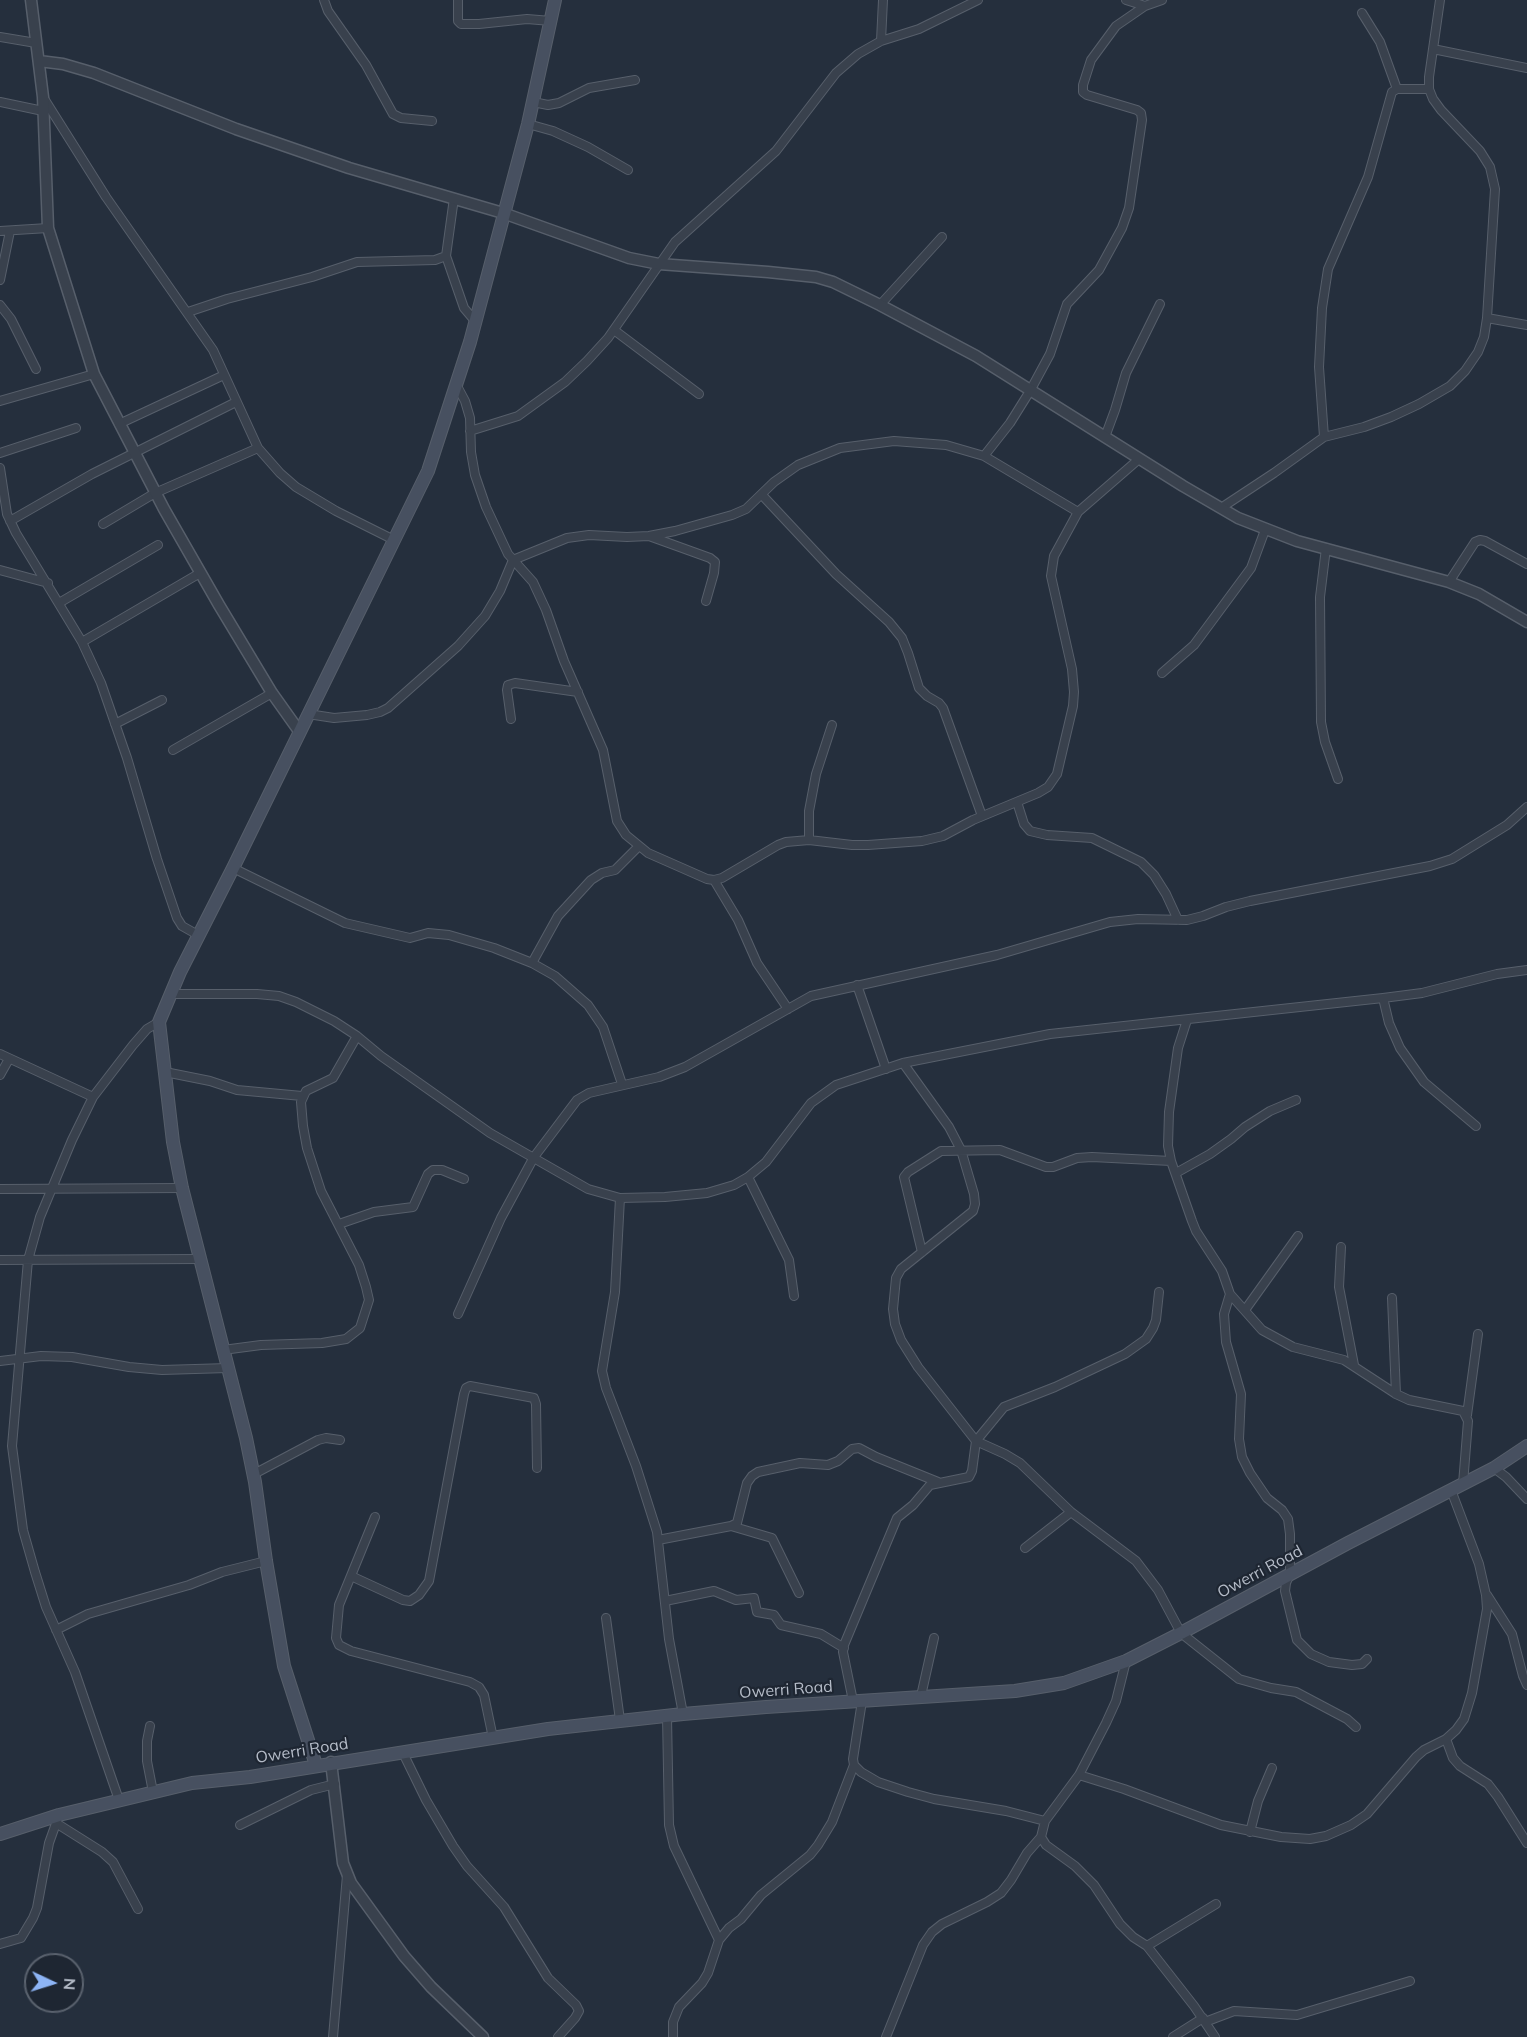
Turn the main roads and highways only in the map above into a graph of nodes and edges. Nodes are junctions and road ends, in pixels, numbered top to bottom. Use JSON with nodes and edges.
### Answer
{"nodes":[{"id":1,"x":555,"y":0,"type":"edge"},
{"id":2,"x":1527,"y":1446,"type":"edge"},
{"id":3,"x":316,"y":1765,"type":"junction"},
{"id":4,"x":0,"y":1834,"type":"edge"}],
"edges":[{"from":1,"to":3,"type":"main road"},
{"from":2,"to":3,"type":"main road","name":"Owerri Road"},
{"from":3,"to":4,"type":"main road","name":"Owerri Road"}]}
